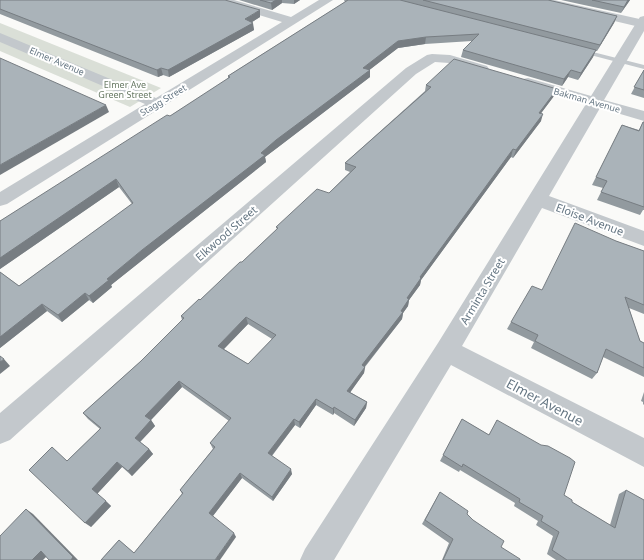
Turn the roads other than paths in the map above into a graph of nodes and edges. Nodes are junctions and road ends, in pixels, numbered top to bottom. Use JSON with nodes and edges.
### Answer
{"nodes":[{"id":1,"x":221,"y":0,"type":"edge"},
{"id":2,"x":327,"y":0,"type":"edge"},
{"id":3,"x":538,"y":0,"type":"edge"},
{"id":4,"x":292,"y":21,"type":"junction"},
{"id":5,"x":643,"y":23,"type":"edge"},
{"id":6,"x":0,"y":37,"type":"edge"},
{"id":7,"x":574,"y":49,"type":"edge"},
{"id":8,"x":620,"y":61,"type":"junction"},
{"id":9,"x":644,"y":67,"type":"edge"},
{"id":10,"x":498,"y":73,"type":"edge"},
{"id":11,"x":513,"y":78,"type":"edge"},
{"id":12,"x":595,"y":102,"type":"junction"},
{"id":13,"x":157,"y":104,"type":"junction"},
{"id":14,"x":644,"y":116,"type":"edge"},
{"id":15,"x":537,"y":199,"type":"junction"},
{"id":16,"x":0,"y":200,"type":"edge"},
{"id":17,"x":644,"y":239,"type":"edge"},
{"id":18,"x":447,"y":350,"type":"junction"},
{"id":19,"x":0,"y":431,"type":"edge"},
{"id":20,"x":644,"y":453,"type":"edge"},
{"id":21,"x":316,"y":560,"type":"edge"}],
"edges":[{"from":1,"to":4,"type":"street"},
{"from":2,"to":4,"type":"street","name":"Stagg Street"},
{"from":3,"to":5,"type":"street"},
{"from":4,"to":13,"type":"street","name":"Stagg Street"},
{"from":5,"to":8,"type":"street","name":"Arminta Street"},
{"from":6,"to":13,"type":"street","name":"Elmer Avenue"},
{"from":7,"to":8,"type":"lane"},
{"from":8,"to":9,"type":"lane"},
{"from":8,"to":12,"type":"street","name":"Arminta Street"},
{"from":10,"to":19,"type":"street","name":"Elkwood Street"},
{"from":11,"to":12,"type":"street","name":"Bakman Avenue"},
{"from":12,"to":14,"type":"street","name":"Bakman Avenue"},
{"from":12,"to":15,"type":"street","name":"Arminta Street"},
{"from":13,"to":16,"type":"street","name":"Stagg Street"},
{"from":15,"to":17,"type":"street","name":"Eloise Avenue"},
{"from":15,"to":18,"type":"street","name":"Arminta Street"},
{"from":18,"to":20,"type":"street","name":"Elmer Avenue"},
{"from":18,"to":21,"type":"street","name":"Arminta Street"}]}
